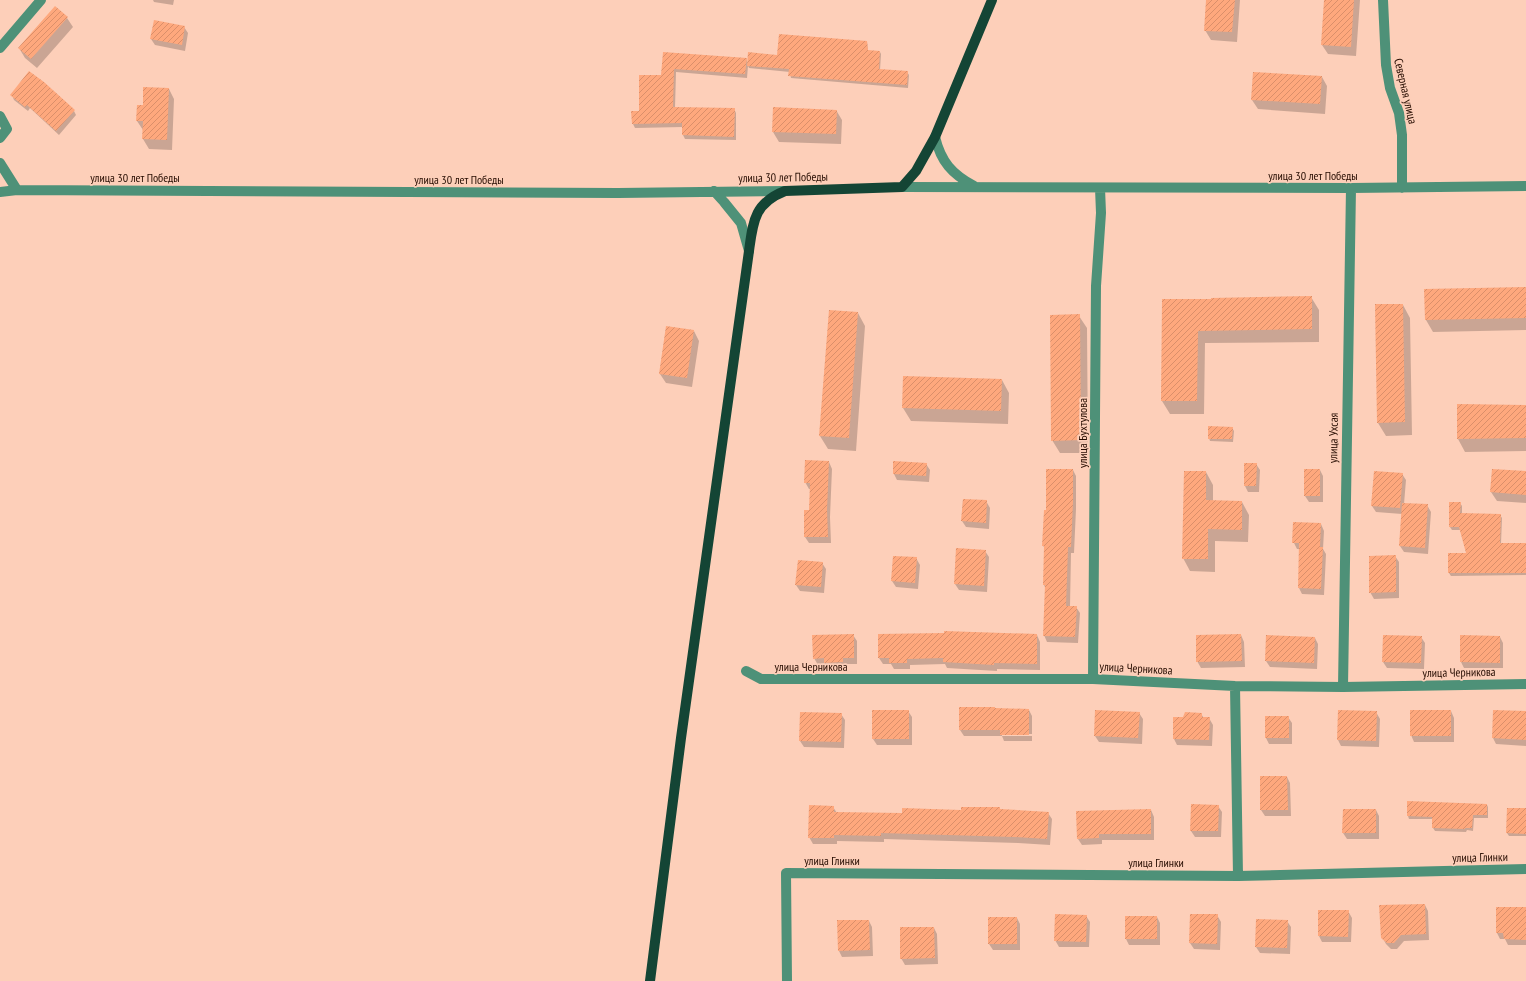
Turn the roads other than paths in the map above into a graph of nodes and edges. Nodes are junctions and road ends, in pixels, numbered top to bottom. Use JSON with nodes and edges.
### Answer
{"nodes":[{"id":1,"x":41,"y":0,"type":"edge"},
{"id":2,"x":992,"y":0,"type":"edge"},
{"id":3,"x":1383,"y":0,"type":"edge"},
{"id":4,"x":0,"y":48,"type":"edge"},
{"id":5,"x":0,"y":116,"type":"edge"},
{"id":6,"x":935,"y":137,"type":"junction"},
{"id":7,"x":0,"y":138,"type":"edge"},
{"id":8,"x":0,"y":163,"type":"edge"},
{"id":9,"x":1526,"y":186,"type":"edge"},
{"id":10,"x":902,"y":187,"type":"junction"},
{"id":11,"x":976,"y":187,"type":"junction"},
{"id":12,"x":1100,"y":188,"type":"junction"},
{"id":13,"x":1351,"y":188,"type":"junction"},
{"id":14,"x":1402,"y":188,"type":"junction"},
{"id":15,"x":17,"y":190,"type":"junction"},
{"id":16,"x":785,"y":191,"type":"junction"},
{"id":17,"x":0,"y":192,"type":"edge"},
{"id":18,"x":714,"y":192,"type":"junction"},
{"id":19,"x":749,"y":251,"type":"junction"},
{"id":20,"x":746,"y":671,"type":"dead end"},
{"id":21,"x":1093,"y":679,"type":"junction"},
{"id":22,"x":1526,"y":684,"type":"edge"},
{"id":23,"x":1235,"y":686,"type":"junction"},
{"id":24,"x":1343,"y":687,"type":"junction"},
{"id":25,"x":1526,"y":869,"type":"edge"},
{"id":26,"x":1238,"y":876,"type":"junction"},
{"id":27,"x":650,"y":981,"type":"edge"},
{"id":28,"x":787,"y":981,"type":"edge"}],
"edges":[{"from":1,"to":4,"type":"street"},
{"from":2,"to":6,"type":"main road"},
{"from":3,"to":14,"type":"street","name":"Северная улица"},
{"from":5,"to":7,"type":"street"},
{"from":6,"to":10,"type":"main road"},
{"from":6,"to":11,"type":"street"},
{"from":8,"to":15,"type":"street"},
{"from":9,"to":14,"type":"street","name":"улица 30 лет Победы"},
{"from":10,"to":11,"type":"street","name":"улица 30 лет Победы"},
{"from":10,"to":16,"type":"main road","name":"улица 30 лет Победы"},
{"from":11,"to":12,"type":"street","name":"улица 30 лет Победы"},
{"from":12,"to":13,"type":"street","name":"улица 30 лет Победы"},
{"from":12,"to":21,"type":"street","name":"улица Бухтулова"},
{"from":13,"to":14,"type":"street","name":"улица 30 лет Победы"},
{"from":13,"to":24,"type":"street","name":"улица Ухсая"},
{"from":15,"to":17,"type":"street","name":"улица 30 лет Победы"},
{"from":15,"to":18,"type":"street","name":"улица 30 лет Победы"},
{"from":16,"to":18,"type":"street","name":"улица 30 лет Победы"},
{"from":16,"to":19,"type":"main road"},
{"from":18,"to":19,"type":"street"},
{"from":19,"to":27,"type":"main road"},
{"from":20,"to":21,"type":"street","name":"улица Черникова"},
{"from":21,"to":23,"type":"street","name":"улица Черникова"},
{"from":22,"to":24,"type":"street","name":"улица Черникова"},
{"from":23,"to":24,"type":"street","name":"улица Черникова"},
{"from":23,"to":26,"type":"street"},
{"from":25,"to":26,"type":"street","name":"улица Глинки"},
{"from":26,"to":28,"type":"street","name":"улица Глинки"}]}
